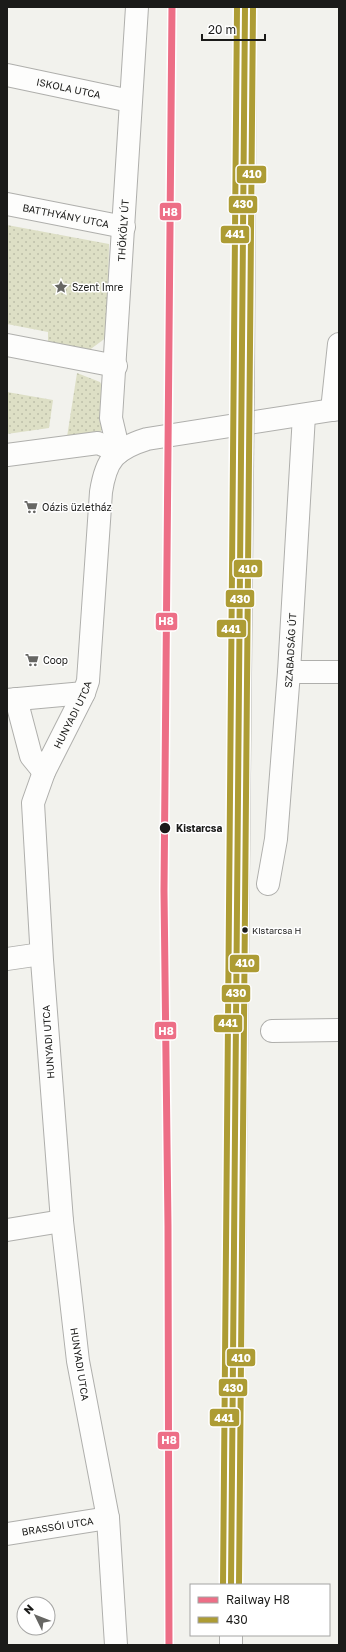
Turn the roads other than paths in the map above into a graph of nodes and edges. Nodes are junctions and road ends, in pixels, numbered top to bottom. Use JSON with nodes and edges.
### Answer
{"nodes":[{"id":1,"x":137,"y":7,"type":"edge"},
{"id":2,"x":245,"y":7,"type":"edge"},
{"id":3,"x":7,"y":74,"type":"edge"},
{"id":4,"x":130,"y":101,"type":"junction"},
{"id":5,"x":7,"y":204,"type":"edge"},
{"id":6,"x":124,"y":227,"type":"junction"},
{"id":7,"x":339,"y":344,"type":"edge"},
{"id":8,"x":7,"y":345,"type":"edge"},
{"id":9,"x":116,"y":366,"type":"junction"},
{"id":10,"x":335,"y":410,"type":"edge"},
{"id":11,"x":304,"y":415,"type":"junction"},
{"id":12,"x":118,"y":452,"type":"junction"},
{"id":13,"x":7,"y":455,"type":"edge"},
{"id":14,"x":289,"y":672,"type":"junction"},
{"id":15,"x":339,"y":672,"type":"edge"},
{"id":16,"x":84,"y":693,"type":"junction"},
{"id":17,"x":12,"y":700,"type":"edge"},
{"id":18,"x":44,"y":772,"type":"junction"},
{"id":19,"x":268,"y":884,"type":"dead end"},
{"id":20,"x":41,"y":954,"type":"junction"},
{"id":21,"x":7,"y":959,"type":"edge"},
{"id":22,"x":339,"y":1030,"type":"edge"},
{"id":23,"x":272,"y":1031,"type":"dead end"},
{"id":24,"x":62,"y":1221,"type":"junction"},
{"id":25,"x":7,"y":1230,"type":"edge"},
{"id":26,"x":108,"y":1518,"type":"junction"},
{"id":27,"x":7,"y":1534,"type":"edge"},
{"id":28,"x":231,"y":1584,"type":"edge"},
{"id":29,"x":116,"y":1645,"type":"edge"}],
"edges":[{"from":1,"to":4,"type":"street","name":"THÖKÖLY ÚT"},
{"from":2,"to":28,"type":"street","bridge":true},
{"from":3,"to":4,"type":"street","name":"ISKOLA UTCA"},
{"from":4,"to":6,"type":"street","name":"THÖKÖLY ÚT"},
{"from":5,"to":6,"type":"street","name":"BATTHYÁNY UTCA"},
{"from":6,"to":9,"type":"street","name":"THÖKÖLY ÚT"},
{"from":7,"to":10,"type":"street"},
{"from":8,"to":9,"type":"street"},
{"from":9,"to":12,"type":"street","name":"THÖKÖLY ÚT"},
{"from":10,"to":11,"type":"street"},
{"from":11,"to":12,"type":"street"},
{"from":11,"to":14,"type":"street","name":"SZABADSÁG ÚT"},
{"from":12,"to":13,"type":"street"},
{"from":12,"to":16,"type":"street","name":"HUNYADI UTCA"},
{"from":14,"to":15,"type":"street"},
{"from":14,"to":19,"type":"street","name":"SZABADSÁG ÚT"},
{"from":16,"to":17,"type":"street"},
{"from":16,"to":18,"type":"street","name":"HUNYADI UTCA"},
{"from":17,"to":18,"type":"street"},
{"from":18,"to":20,"type":"street","name":"HUNYADI UTCA"},
{"from":20,"to":21,"type":"street"},
{"from":20,"to":24,"type":"street","name":"HUNYADI UTCA"},
{"from":22,"to":23,"type":"street"},
{"from":24,"to":25,"type":"street"},
{"from":24,"to":26,"type":"street","name":"HUNYADI UTCA"},
{"from":26,"to":27,"type":"street","name":"BRASSÓI UTCA"},
{"from":26,"to":29,"type":"street","name":"HUNYADI UTCA"}]}
